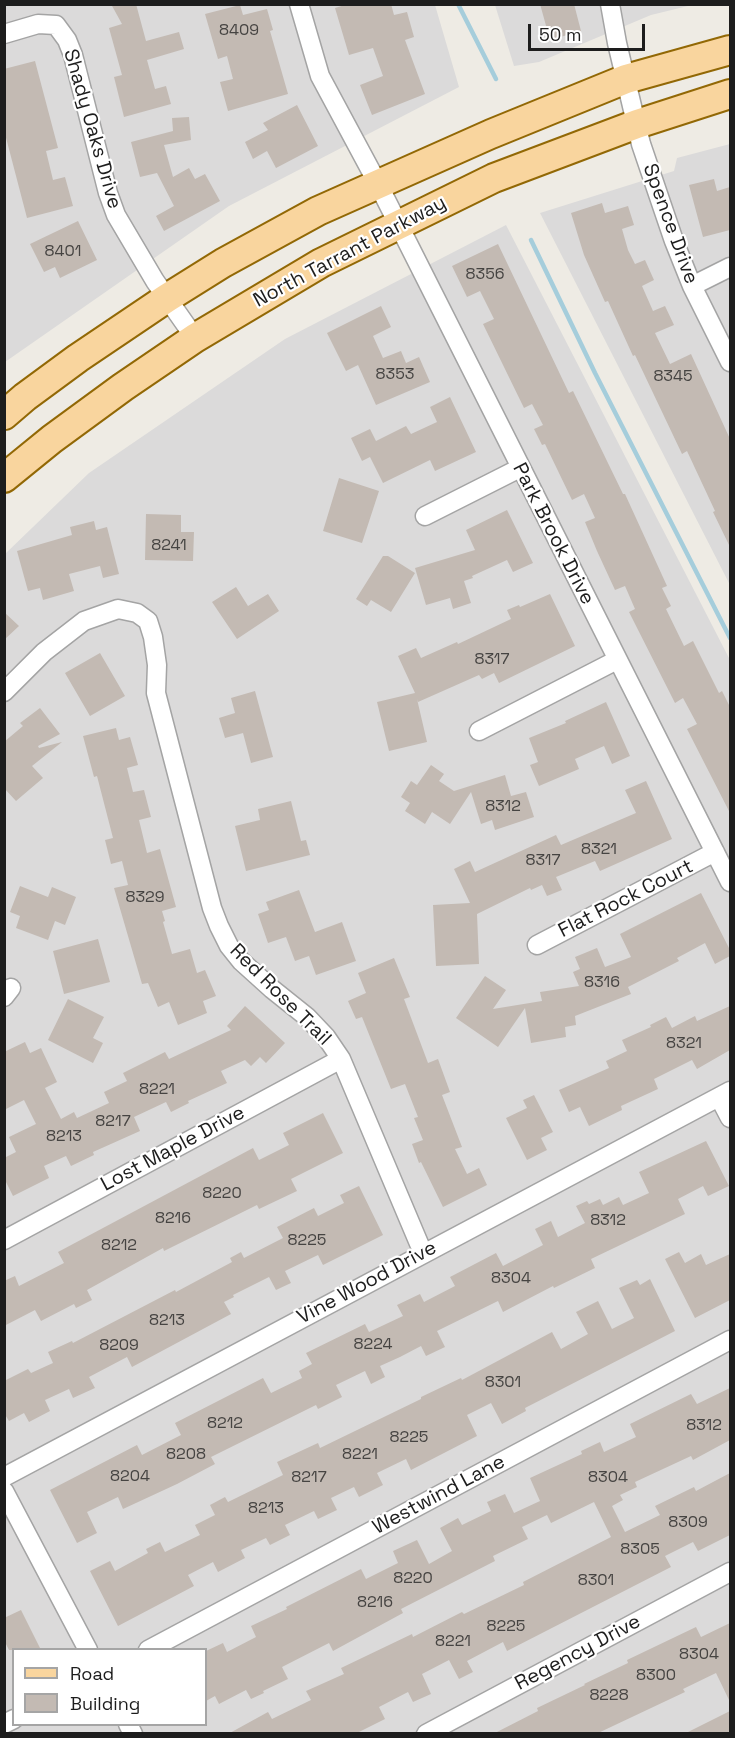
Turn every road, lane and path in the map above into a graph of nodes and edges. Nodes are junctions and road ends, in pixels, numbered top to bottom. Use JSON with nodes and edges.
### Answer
{"nodes":[{"id":1,"x":299,"y":4,"type":"edge"},
{"id":2,"x":610,"y":4,"type":"edge"},
{"id":3,"x":4,"y":34,"type":"edge"},
{"id":4,"x":730,"y":50,"type":"edge"},
{"id":5,"x":626,"y":79,"type":"junction"},
{"id":6,"x":730,"y":94,"type":"edge"},
{"id":7,"x":636,"y":124,"type":"junction"},
{"id":8,"x":378,"y":184,"type":"junction"},
{"id":9,"x":398,"y":224,"type":"junction"},
{"id":10,"x":730,"y":267,"type":"edge"},
{"id":11,"x":692,"y":286,"type":"junction"},
{"id":12,"x":167,"y":298,"type":"junction"},
{"id":13,"x":195,"y":338,"type":"junction"},
{"id":14,"x":730,"y":362,"type":"edge"},
{"id":15,"x":4,"y":415,"type":"edge"},
{"id":16,"x":520,"y":468,"type":"junction"},
{"id":17,"x":4,"y":478,"type":"edge"},
{"id":18,"x":425,"y":516,"type":"dead end"},
{"id":19,"x":617,"y":660,"type":"junction"},
{"id":20,"x":4,"y":692,"type":"edge"},
{"id":21,"x":479,"y":731,"type":"dead end"},
{"id":22,"x":715,"y":852,"type":"junction"},
{"id":23,"x":730,"y":882,"type":"edge"},
{"id":24,"x":537,"y":945,"type":"dead end"},
{"id":25,"x":341,"y":1059,"type":"junction"},
{"id":26,"x":725,"y":1094,"type":"edge"},
{"id":27,"x":730,"y":1118,"type":"edge"},
{"id":28,"x":4,"y":1240,"type":"edge"},
{"id":29,"x":423,"y":1253,"type":"junction"},
{"id":30,"x":730,"y":1340,"type":"edge"},
{"id":31,"x":4,"y":1478,"type":"edge"},
{"id":32,"x":4,"y":1491,"type":"edge"},
{"id":33,"x":730,"y":1572,"type":"edge"},
{"id":34,"x":87,"y":1648,"type":"edge"},
{"id":35,"x":152,"y":1648,"type":"edge"},
{"id":36,"x":426,"y":1734,"type":"edge"}],
"edges":[{"from":1,"to":8,"type":"street","name":"Park Brook Drive"},
{"from":2,"to":5,"type":"street","name":"Spence Drive"},
{"from":3,"to":12,"type":"street","name":"Shady Oaks Drive"},
{"from":4,"to":5,"type":"main road"},
{"from":5,"to":7,"type":"street","name":"Spence Drive"},
{"from":5,"to":8,"type":"main road"},
{"from":6,"to":7,"type":"main road","name":"North Tarrant Parkway"},
{"from":7,"to":9,"type":"main road","name":"North Tarrant Parkway"},
{"from":7,"to":11,"type":"street","name":"Spence Drive"},
{"from":8,"to":9,"type":"street","name":"Park Brook Drive"},
{"from":8,"to":12,"type":"main road"},
{"from":9,"to":13,"type":"main road","name":"North Tarrant Parkway"},
{"from":9,"to":16,"type":"street","name":"Park Brook Drive"},
{"from":10,"to":11,"type":"street"},
{"from":11,"to":14,"type":"street","name":"Spence Drive"},
{"from":12,"to":13,"type":"street","name":"Shady Oaks Drive"},
{"from":12,"to":15,"type":"main road"},
{"from":13,"to":17,"type":"main road","name":"North Tarrant Parkway"},
{"from":16,"to":18,"type":"street"},
{"from":16,"to":19,"type":"street","name":"Park Brook Drive"},
{"from":19,"to":21,"type":"street"},
{"from":19,"to":22,"type":"street","name":"Park Brook Drive"},
{"from":20,"to":25,"type":"street","name":"Red Rose Trail"},
{"from":22,"to":23,"type":"street","name":"Park Brook Drive"},
{"from":22,"to":24,"type":"street","name":"Flat Rock Court"},
{"from":25,"to":28,"type":"street","name":"Lost Maple Drive"},
{"from":25,"to":29,"type":"street","name":"Red Rose Trail"},
{"from":26,"to":27,"type":"street"},
{"from":26,"to":29,"type":"street","name":"Vine Wood Drive"},
{"from":29,"to":31,"type":"street","name":"Vine Wood Drive"},
{"from":30,"to":35,"type":"street","name":"Westwind Lane"},
{"from":32,"to":34,"type":"street"},
{"from":33,"to":36,"type":"street","name":"Regency Drive"}]}
